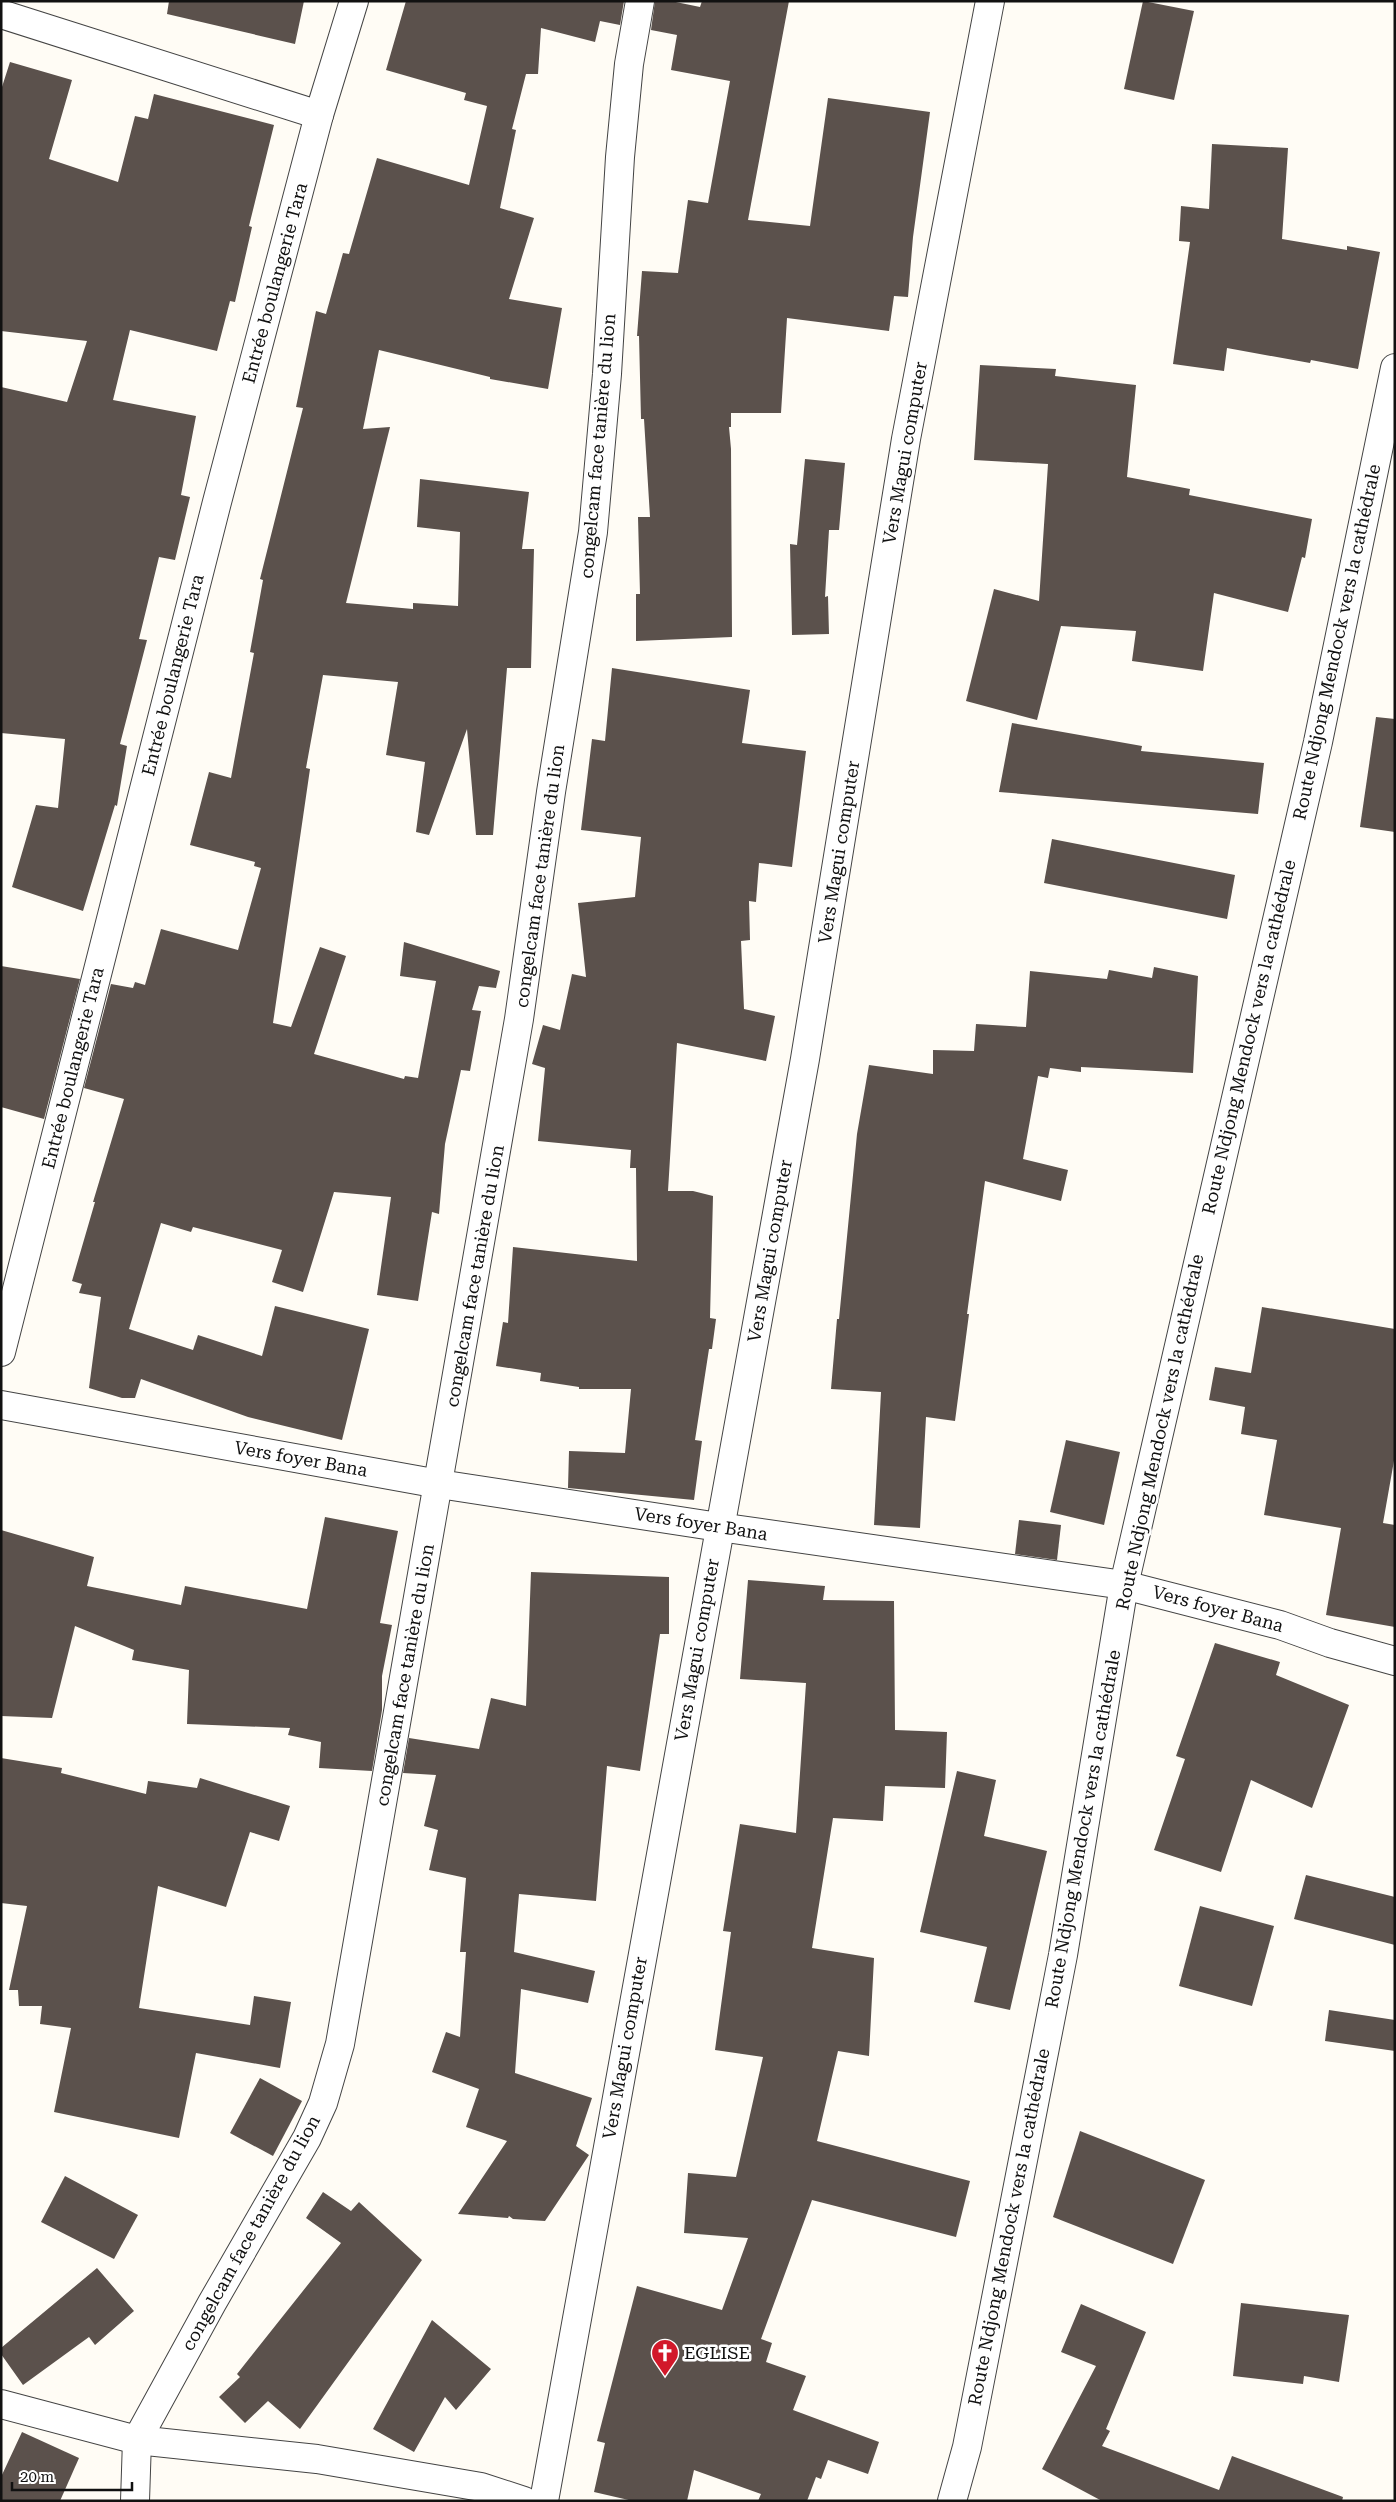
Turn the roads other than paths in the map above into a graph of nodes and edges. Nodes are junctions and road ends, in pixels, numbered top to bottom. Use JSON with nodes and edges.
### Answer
{"nodes":[{"id":1,"x":354,"y":1,"type":"edge"},
{"id":2,"x":640,"y":1,"type":"edge"},
{"id":3,"x":990,"y":1,"type":"edge"},
{"id":4,"x":1,"y":14,"type":"edge"},
{"id":5,"x":319,"y":115,"type":"junction"},
{"id":6,"x":1395,"y":368,"type":"edge"},
{"id":7,"x":1,"y":1352,"type":"edge"},
{"id":8,"x":1,"y":1405,"type":"edge"},
{"id":9,"x":439,"y":1484,"type":"junction"},
{"id":10,"x":719,"y":1527,"type":"junction"},
{"id":11,"x":1124,"y":1585,"type":"junction"},
{"id":12,"x":1395,"y":1662,"type":"edge"},
{"id":13,"x":1,"y":2404,"type":"edge"},
{"id":14,"x":137,"y":2440,"type":"junction"},
{"id":15,"x":135,"y":2501,"type":"edge"},
{"id":16,"x":524,"y":2501,"type":"edge"},
{"id":17,"x":544,"y":2501,"type":"edge"},
{"id":18,"x":952,"y":2501,"type":"edge"}],
"edges":[{"from":1,"to":5,"type":"street","name":"Entrée boulangerie Tara"},
{"from":2,"to":9,"type":"street","name":"congelcam face tanière du lion"},
{"from":3,"to":10,"type":"street","name":"Vers Magui computer"},
{"from":4,"to":5,"type":"street"},
{"from":5,"to":7,"type":"street","name":"Entrée boulangerie Tara"},
{"from":6,"to":11,"type":"street","name":"Route Ndjong Mendock vers la cathédrale"},
{"from":8,"to":9,"type":"street","name":"Vers foyer Bana"},
{"from":9,"to":10,"type":"street","name":"Vers foyer Bana"},
{"from":9,"to":14,"type":"street","name":"congelcam face tanière du lion"},
{"from":10,"to":11,"type":"street","name":"Vers foyer Bana"},
{"from":10,"to":17,"type":"street","name":"Vers Magui computer"},
{"from":11,"to":12,"type":"street","name":"Vers foyer Bana"},
{"from":11,"to":18,"type":"street","name":"Route Ndjong Mendock vers la cathédrale"},
{"from":13,"to":14,"type":"street"},
{"from":14,"to":15,"type":"street","name":"congelcam face tanière du lion"},
{"from":14,"to":16,"type":"street"}]}
